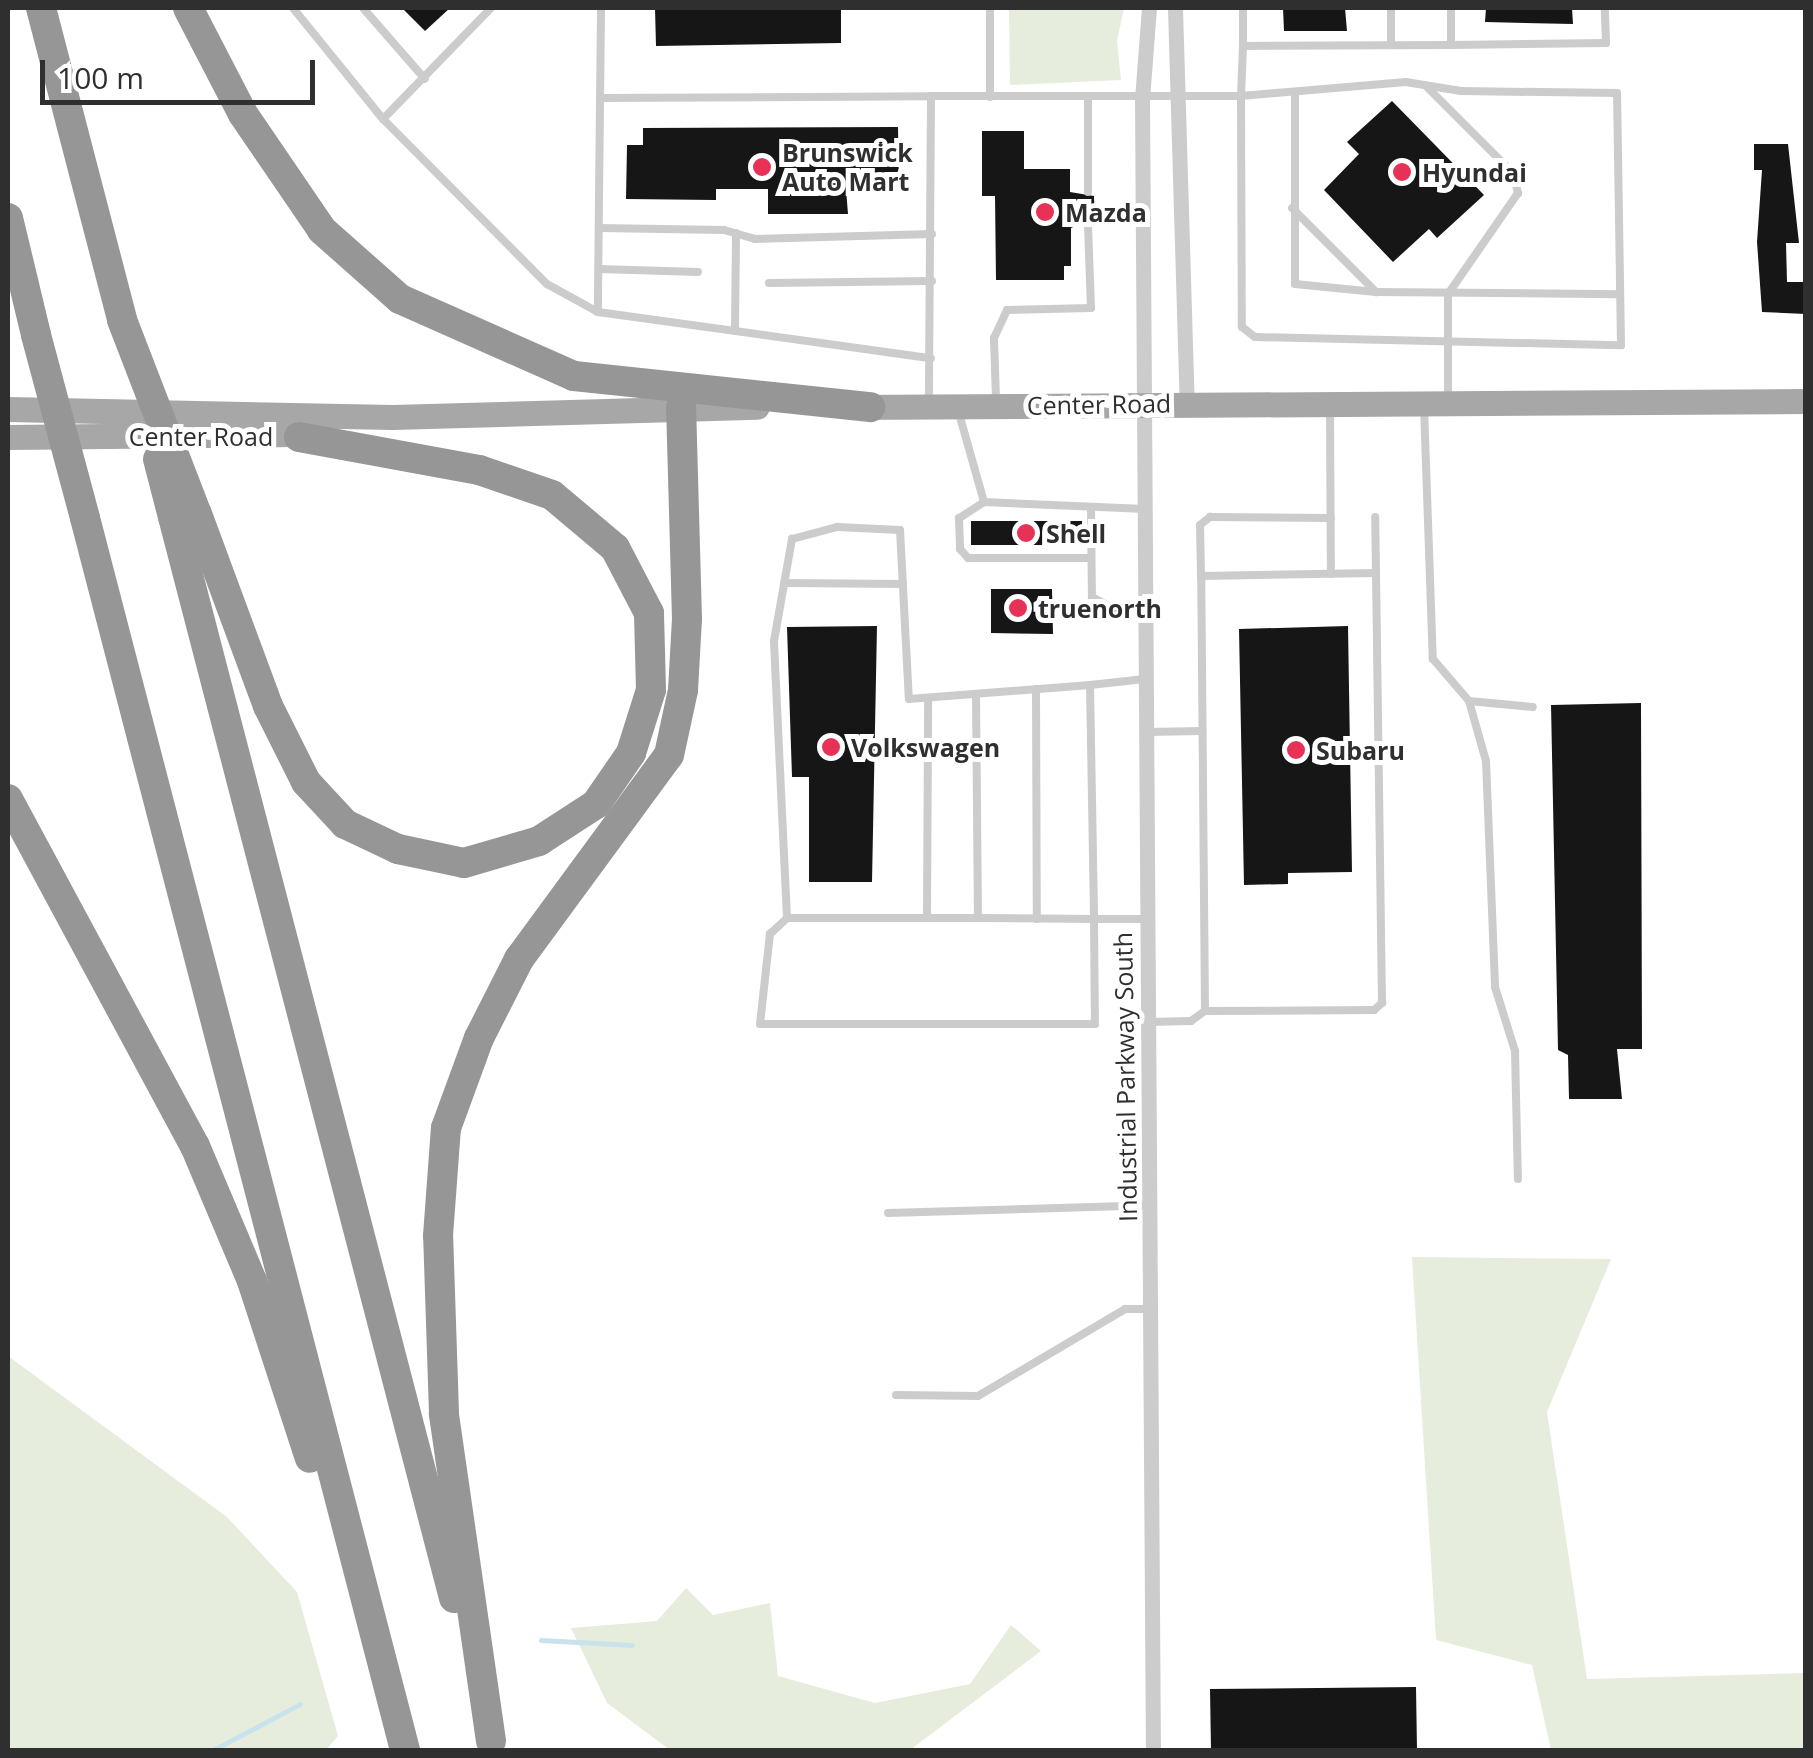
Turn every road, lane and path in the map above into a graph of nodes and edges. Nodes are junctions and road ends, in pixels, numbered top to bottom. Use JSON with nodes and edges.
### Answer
{"nodes":[{"id":1,"x":41,"y":8,"type":"edge"},
{"id":2,"x":188,"y":8,"type":"edge"},
{"id":3,"x":292,"y":8,"type":"edge"},
{"id":4,"x":363,"y":8,"type":"edge"},
{"id":5,"x":491,"y":8,"type":"edge"},
{"id":6,"x":601,"y":8,"type":"edge"},
{"id":7,"x":990,"y":8,"type":"edge"},
{"id":8,"x":1149,"y":8,"type":"edge"},
{"id":9,"x":1176,"y":8,"type":"edge"},
{"id":10,"x":1243,"y":8,"type":"edge"},
{"id":11,"x":1391,"y":8,"type":"edge"},
{"id":12,"x":1451,"y":8,"type":"edge"},
{"id":13,"x":1605,"y":8,"type":"edge"},
{"id":14,"x":1451,"y":44,"type":"junction"},
{"id":15,"x":1391,"y":45,"type":"junction"},
{"id":16,"x":1243,"y":46,"type":"junction"},
{"id":17,"x":425,"y":79,"type":"junction"},
{"id":18,"x":1423,"y":84,"type":"junction"},
{"id":19,"x":1295,"y":94,"type":"junction"},
{"id":20,"x":931,"y":96,"type":"junction"},
{"id":21,"x":1241,"y":96,"type":"junction"},
{"id":22,"x":990,"y":97,"type":"junction"},
{"id":23,"x":600,"y":98,"type":"junction"},
{"id":24,"x":1088,"y":98,"type":"junction"},
{"id":25,"x":1183,"y":98,"type":"junction"},
{"id":26,"x":1142,"y":99,"type":"junction"},
{"id":27,"x":383,"y":119,"type":"junction"},
{"id":28,"x":1088,"y":192,"type":"dead end"},
{"id":29,"x":1292,"y":208,"type":"junction"},
{"id":30,"x":8,"y":218,"type":"edge"},
{"id":31,"x":599,"y":228,"type":"junction"},
{"id":32,"x":1088,"y":228,"type":"dead end"},
{"id":33,"x":736,"y":233,"type":"junction"},
{"id":34,"x":932,"y":234,"type":"junction"},
{"id":35,"x":598,"y":269,"type":"junction"},
{"id":36,"x":698,"y":272,"type":"dead end"},
{"id":37,"x":932,"y":280,"type":"junction"},
{"id":38,"x":769,"y":283,"type":"dead end"},
{"id":39,"x":1376,"y":292,"type":"junction"},
{"id":40,"x":1448,"y":294,"type":"junction"},
{"id":41,"x":1620,"y":294,"type":"junction"},
{"id":42,"x":598,"y":312,"type":"junction"},
{"id":43,"x":735,"y":331,"type":"junction"},
{"id":44,"x":1449,"y":346,"type":"junction"},
{"id":45,"x":931,"y":358,"type":"junction"},
{"id":46,"x":1806,"y":401,"type":"edge"},
{"id":47,"x":1330,"y":402,"type":"junction"},
{"id":48,"x":1436,"y":402,"type":"junction"},
{"id":49,"x":1187,"y":403,"type":"junction"},
{"id":50,"x":1144,"y":404,"type":"junction"},
{"id":51,"x":929,"y":406,"type":"junction"},
{"id":52,"x":957,"y":406,"type":"junction"},
{"id":53,"x":996,"y":406,"type":"junction"},
{"id":54,"x":681,"y":407,"type":"junction"},
{"id":55,"x":870,"y":407,"type":"junction"},
{"id":56,"x":8,"y":409,"type":"edge"},
{"id":57,"x":392,"y":417,"type":"junction"},
{"id":58,"x":8,"y":437,"type":"edge"},
{"id":59,"x":299,"y":437,"type":"junction"},
{"id":60,"x":984,"y":502,"type":"junction"},
{"id":61,"x":1092,"y":508,"type":"junction"},
{"id":62,"x":1145,"y":509,"type":"junction"},
{"id":63,"x":185,"y":515,"type":"junction"},
{"id":64,"x":1375,"y":517,"type":"dead end"},
{"id":65,"x":1331,"y":518,"type":"junction"},
{"id":66,"x":1091,"y":558,"type":"junction"},
{"id":67,"x":1376,"y":573,"type":"junction"},
{"id":68,"x":1332,"y":574,"type":"junction"},
{"id":69,"x":1200,"y":576,"type":"junction"},
{"id":70,"x":784,"y":584,"type":"junction"},
{"id":71,"x":903,"y":584,"type":"junction"},
{"id":72,"x":1146,"y":609,"type":"junction"},
{"id":73,"x":1146,"y":679,"type":"junction"},
{"id":74,"x":1090,"y":685,"type":"junction"},
{"id":75,"x":1036,"y":690,"type":"junction"},
{"id":76,"x":976,"y":694,"type":"junction"},
{"id":77,"x":928,"y":698,"type":"junction"},
{"id":78,"x":1469,"y":701,"type":"junction"},
{"id":79,"x":1533,"y":707,"type":"dead end"},
{"id":80,"x":1147,"y":732,"type":"junction"},
{"id":81,"x":1202,"y":732,"type":"junction"},
{"id":82,"x":8,"y":799,"type":"edge"},
{"id":83,"x":787,"y":918,"type":"junction"},
{"id":84,"x":926,"y":918,"type":"junction"},
{"id":85,"x":978,"y":918,"type":"junction"},
{"id":86,"x":1037,"y":919,"type":"junction"},
{"id":87,"x":1094,"y":919,"type":"junction"},
{"id":88,"x":1148,"y":919,"type":"junction"},
{"id":89,"x":1206,"y":1011,"type":"junction"},
{"id":90,"x":1149,"y":1022,"type":"junction"},
{"id":91,"x":1518,"y":1180,"type":"dead end"},
{"id":92,"x":1151,"y":1205,"type":"junction"},
{"id":93,"x":888,"y":1213,"type":"dead end"},
{"id":94,"x":1152,"y":1309,"type":"junction"},
{"id":95,"x":896,"y":1395,"type":"dead end"},
{"id":96,"x":402,"y":1740,"type":"edge"},
{"id":97,"x":492,"y":1746,"type":"edge"},
{"id":98,"x":1153,"y":1750,"type":"edge"}],
"edges":[{"from":1,"to":63,"type":"highway","bridge":true},
{"from":2,"to":55,"type":"highway"},
{"from":3,"to":27,"type":"lane"},
{"from":4,"to":17,"type":"lane"},
{"from":5,"to":17,"type":"lane"},
{"from":6,"to":23,"type":"lane"},
{"from":7,"to":22,"type":"lane"},
{"from":8,"to":26,"type":"street","name":"Industrial Parkway South"},
{"from":9,"to":25,"type":"street"},
{"from":10,"to":16,"type":"lane"},
{"from":11,"to":15,"type":"lane"},
{"from":12,"to":14,"type":"lane"},
{"from":13,"to":14,"type":"lane"},
{"from":14,"to":15,"type":"lane"},
{"from":15,"to":16,"type":"lane"},
{"from":16,"to":21,"type":"lane"},
{"from":17,"to":27,"type":"lane"},
{"from":18,"to":19,"type":"lane"},
{"from":18,"to":40,"type":"lane"},
{"from":18,"to":41,"type":"lane"},
{"from":19,"to":21,"type":"lane"},
{"from":19,"to":29,"type":"lane"},
{"from":20,"to":22,"type":"lane"},
{"from":20,"to":23,"type":"lane"},
{"from":20,"to":34,"type":"lane"},
{"from":21,"to":25,"type":"lane"},
{"from":21,"to":44,"type":"lane"},
{"from":22,"to":24,"type":"lane"},
{"from":23,"to":31,"type":"lane"},
{"from":24,"to":26,"type":"lane"},
{"from":24,"to":28,"type":"lane"},
{"from":25,"to":26,"type":"lane"},
{"from":25,"to":49,"type":"street"},
{"from":26,"to":50,"type":"street","name":"Industrial Parkway South"},
{"from":27,"to":42,"type":"lane"},
{"from":29,"to":39,"type":"lane"},
{"from":29,"to":39,"type":"lane"},
{"from":30,"to":96,"type":"highway","bridge":true},
{"from":31,"to":33,"type":"lane"},
{"from":31,"to":35,"type":"lane"},
{"from":32,"to":53,"type":"lane"},
{"from":33,"to":34,"type":"lane"},
{"from":33,"to":43,"type":"lane"},
{"from":34,"to":37,"type":"lane"},
{"from":35,"to":36,"type":"lane"},
{"from":35,"to":42,"type":"lane"},
{"from":37,"to":38,"type":"lane"},
{"from":37,"to":45,"type":"lane"},
{"from":39,"to":40,"type":"lane"},
{"from":40,"to":41,"type":"lane"},
{"from":40,"to":44,"type":"lane"},
{"from":41,"to":44,"type":"lane"},
{"from":42,"to":43,"type":"lane"},
{"from":43,"to":45,"type":"lane"},
{"from":44,"to":48,"type":"lane"},
{"from":45,"to":51,"type":"lane"},
{"from":46,"to":48,"type":"main road","name":"Center Road"},
{"from":47,"to":48,"type":"main road","name":"Center Road"},
{"from":47,"to":49,"type":"main road","name":"Center Road"},
{"from":47,"to":65,"type":"lane"},
{"from":48,"to":78,"type":"lane"},
{"from":49,"to":50,"type":"main road","name":"Center Road"},
{"from":50,"to":53,"type":"main road","name":"Center Road"},
{"from":50,"to":62,"type":"street","name":"Industrial Parkway South"},
{"from":51,"to":52,"type":"main road","name":"Center Road"},
{"from":51,"to":55,"type":"main road","name":"Center Road"},
{"from":52,"to":53,"type":"main road","name":"Center Road"},
{"from":52,"to":60,"type":"lane"},
{"from":54,"to":55,"type":"main road","name":"Center Road"},
{"from":54,"to":57,"type":"main road","name":"Center Road"},
{"from":54,"to":97,"type":"highway"},
{"from":56,"to":57,"type":"main road","name":"Center Road"},
{"from":57,"to":59,"type":"main road","name":"Center Road"},
{"from":58,"to":59,"type":"main road","name":"Center Road"},
{"from":59,"to":63,"type":"highway"},
{"from":60,"to":61,"type":"lane"},
{"from":60,"to":66,"type":"lane"},
{"from":61,"to":62,"type":"lane"},
{"from":61,"to":66,"type":"lane"},
{"from":62,"to":72,"type":"street","name":"Industrial Parkway South"},
{"from":63,"to":97,"type":"highway"},
{"from":64,"to":67,"type":"lane"},
{"from":65,"to":68,"type":"lane"},
{"from":65,"to":69,"type":"lane"},
{"from":66,"to":72,"type":"lane"},
{"from":67,"to":68,"type":"lane"},
{"from":67,"to":89,"type":"lane"},
{"from":68,"to":69,"type":"lane"},
{"from":69,"to":81,"type":"lane"},
{"from":70,"to":71,"type":"lane"},
{"from":70,"to":71,"type":"lane"},
{"from":70,"to":83,"type":"lane"},
{"from":71,"to":77,"type":"lane"},
{"from":72,"to":73,"type":"street","name":"Industrial Parkway South"},
{"from":73,"to":74,"type":"lane"},
{"from":73,"to":80,"type":"street","name":"Industrial Parkway South"},
{"from":74,"to":75,"type":"lane"},
{"from":74,"to":87,"type":"lane"},
{"from":75,"to":76,"type":"lane"},
{"from":75,"to":86,"type":"lane"},
{"from":76,"to":77,"type":"lane"},
{"from":76,"to":85,"type":"lane"},
{"from":77,"to":84,"type":"lane"},
{"from":78,"to":79,"type":"lane"},
{"from":78,"to":91,"type":"lane"},
{"from":80,"to":81,"type":"lane"},
{"from":80,"to":88,"type":"street","name":"Industrial Parkway South"},
{"from":81,"to":89,"type":"lane"},
{"from":82,"to":96,"type":"highway"},
{"from":83,"to":84,"type":"lane"},
{"from":83,"to":87,"type":"lane"},
{"from":84,"to":85,"type":"lane"},
{"from":85,"to":86,"type":"lane"},
{"from":86,"to":87,"type":"lane"},
{"from":87,"to":88,"type":"lane"},
{"from":88,"to":90,"type":"street","name":"Industrial Parkway South"},
{"from":89,"to":90,"type":"lane"},
{"from":90,"to":92,"type":"street","name":"Industrial Parkway South"},
{"from":92,"to":93,"type":"lane"},
{"from":92,"to":94,"type":"street","name":"Industrial Parkway South"},
{"from":94,"to":95,"type":"lane"},
{"from":94,"to":98,"type":"street","name":"Industrial Parkway South"}]}
